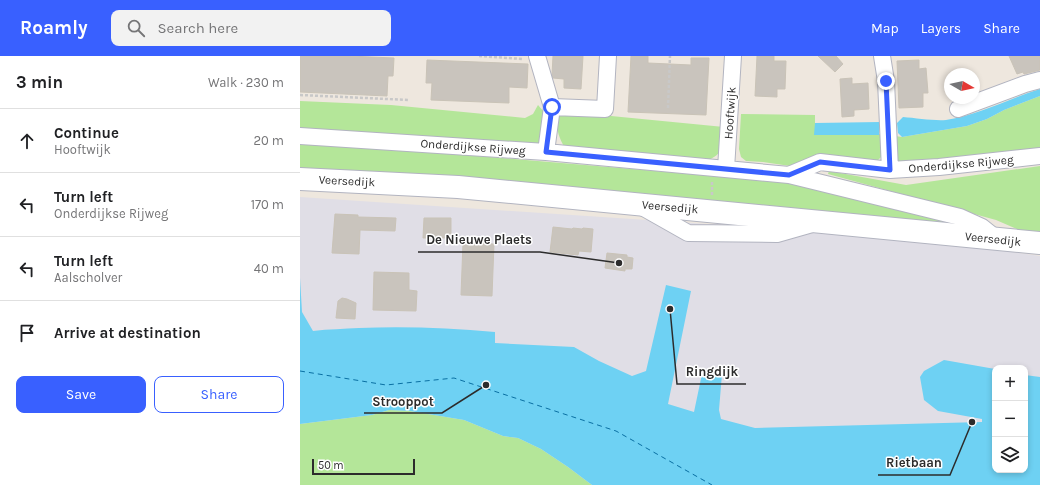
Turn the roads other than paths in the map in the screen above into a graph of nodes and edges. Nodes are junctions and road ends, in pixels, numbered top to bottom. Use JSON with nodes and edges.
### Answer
{"nodes":[{"id":1,"x":608,"y":56,"type":"edge"},
{"id":2,"x":733,"y":56,"type":"edge"},
{"id":3,"x":882,"y":56,"type":"edge"},
{"id":4,"x":533,"y":58,"type":"edge"},
{"id":5,"x":1040,"y":80,"type":"edge"},
{"id":6,"x":552,"y":107,"type":"junction"},
{"id":7,"x":958,"y":109,"type":"dead end"},
{"id":8,"x":300,"y":136,"type":"edge"},
{"id":9,"x":546,"y":152,"type":"junction"},
{"id":10,"x":1040,"y":156,"type":"edge"},
{"id":11,"x":720,"y":169,"type":"junction"},
{"id":12,"x":890,"y":170,"type":"junction"},
{"id":13,"x":789,"y":175,"type":"junction"},
{"id":14,"x":300,"y":179,"type":"edge"},
{"id":15,"x":637,"y":204,"type":"junction"},
{"id":16,"x":821,"y":221,"type":"junction"},
{"id":17,"x":997,"y":239,"type":"junction"},
{"id":18,"x":1040,"y":243,"type":"edge"}],
"edges":[{"from":1,"to":6,"type":"street"},
{"from":2,"to":11,"type":"street","name":"Hooftwijk"},
{"from":3,"to":12,"type":"street"},
{"from":4,"to":6,"type":"street"},
{"from":5,"to":7,"type":"street"},
{"from":6,"to":9,"type":"street"},
{"from":8,"to":9,"type":"street","name":"Onderdijkse Rijweg"},
{"from":9,"to":11,"type":"street","name":"Onderdijkse Rijweg"},
{"from":10,"to":12,"type":"street","name":"Onderdijkse Rijweg"},
{"from":11,"to":13,"type":"street","name":"Onderdijkse Rijweg"},
{"from":12,"to":13,"type":"street","name":"Onderdijkse Rijweg"},
{"from":13,"to":17,"type":"street","name":"Onderdijkse Rijweg"},
{"from":14,"to":15,"type":"main road","name":"Veersedijk"},
{"from":15,"to":16,"type":"main road","name":"Veersedijk"},
{"from":15,"to":16,"type":"street"},
{"from":16,"to":17,"type":"main road","name":"Veersedijk"},
{"from":17,"to":18,"type":"main road","name":"Veersedijk"}]}
